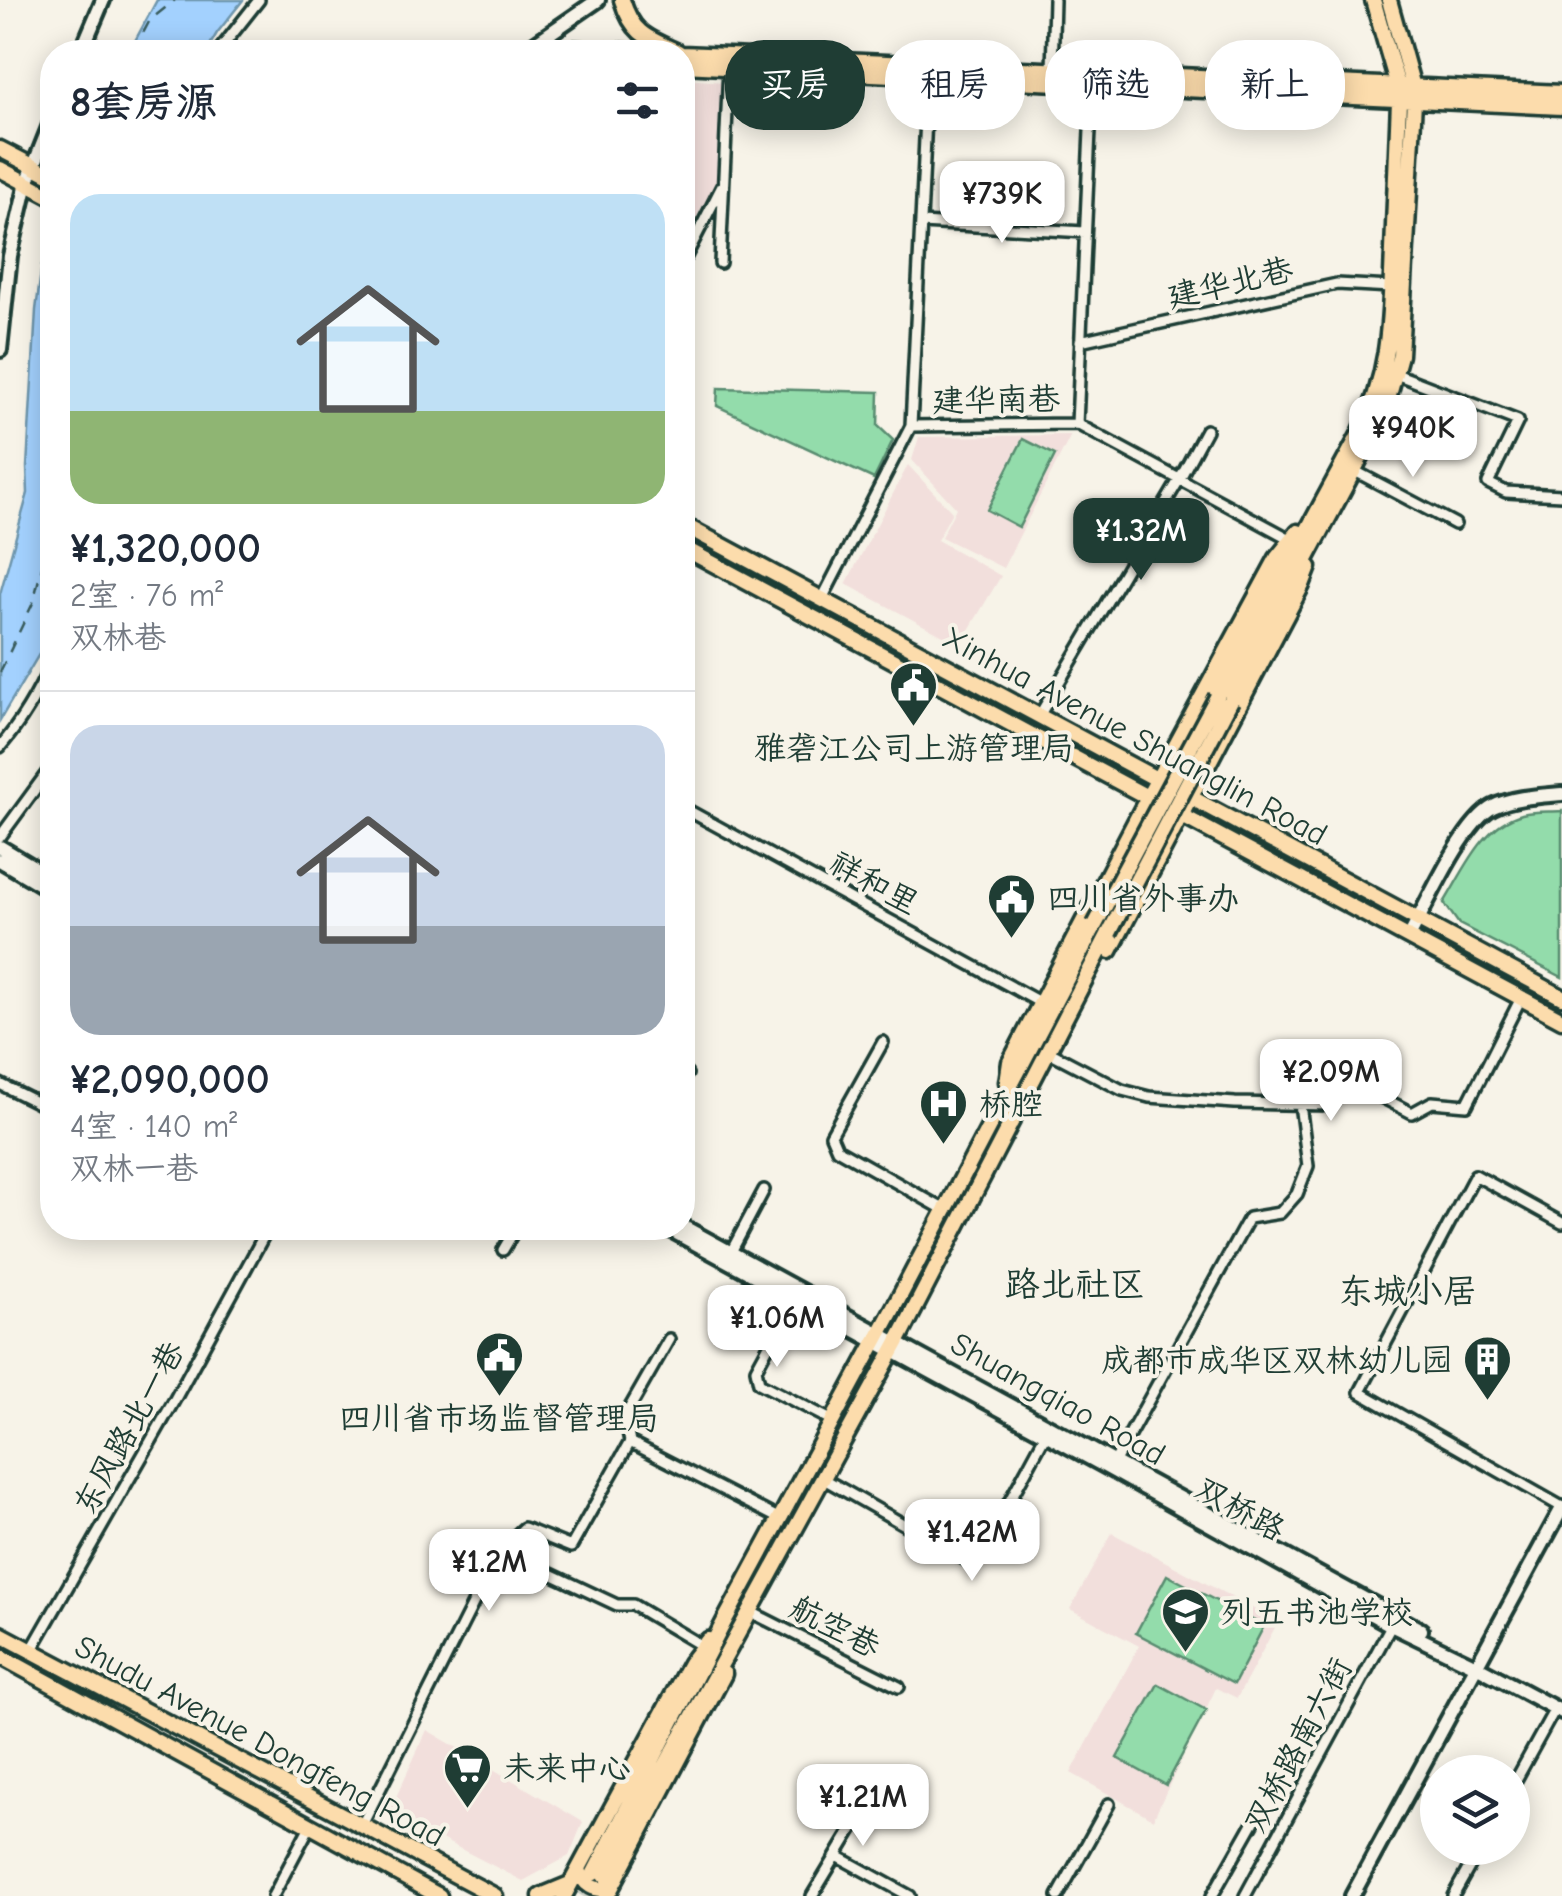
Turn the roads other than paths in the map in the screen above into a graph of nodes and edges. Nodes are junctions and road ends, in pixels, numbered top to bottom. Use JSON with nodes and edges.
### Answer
{"nodes":[{"id":1,"x":103,"y":0,"type":"edge"},
{"id":2,"x":259,"y":0,"type":"edge"},
{"id":3,"x":598,"y":0,"type":"edge"},
{"id":4,"x":622,"y":0,"type":"edge"},
{"id":5,"x":1054,"y":0,"type":"edge"},
{"id":6,"x":1373,"y":0,"type":"edge"},
{"id":7,"x":1390,"y":0,"type":"edge"},
{"id":8,"x":86,"y":40,"type":"edge"},
{"id":9,"x":227,"y":40,"type":"edge"},
{"id":10,"x":547,"y":40,"type":"edge"},
{"id":11,"x":651,"y":40,"type":"edge"},
{"id":12,"x":1053,"y":40,"type":"edge"},
{"id":13,"x":695,"y":54,"type":"edge"},
{"id":14,"x":695,"y":66,"type":"edge"},
{"id":15,"x":725,"y":68,"type":"edge"},
{"id":16,"x":1045,"y":71,"type":"edge"},
{"id":17,"x":1185,"y":79,"type":"edge"},
{"id":18,"x":1185,"y":88,"type":"edge"},
{"id":19,"x":1406,"y":93,"type":"junction"},
{"id":20,"x":1562,"y":93,"type":"edge"},
{"id":21,"x":1562,"y":108,"type":"edge"},
{"id":22,"x":726,"y":130,"type":"edge"},
{"id":23,"x":925,"y":130,"type":"edge"},
{"id":24,"x":1090,"y":130,"type":"edge"},
{"id":25,"x":40,"y":149,"type":"edge"},
{"id":26,"x":0,"y":150,"type":"edge"},
{"id":27,"x":33,"y":166,"type":"junction"},
{"id":28,"x":0,"y":170,"type":"edge"},
{"id":29,"x":40,"y":170,"type":"edge"},
{"id":30,"x":26,"y":183,"type":"junction"},
{"id":31,"x":724,"y":184,"type":"junction"},
{"id":32,"x":40,"y":191,"type":"edge"},
{"id":33,"x":921,"y":223,"type":"junction"},
{"id":34,"x":1085,"y":232,"type":"junction"},
{"id":35,"x":695,"y":239,"type":"edge"},
{"id":36,"x":720,"y":263,"type":"dead end"},
{"id":37,"x":1391,"y":287,"type":"junction"},
{"id":38,"x":1080,"y":342,"type":"junction"},
{"id":39,"x":0,"y":350,"type":"edge"},
{"id":40,"x":1396,"y":374,"type":"junction"},
{"id":41,"x":1077,"y":424,"type":"junction"},
{"id":42,"x":911,"y":426,"type":"junction"},
{"id":43,"x":1206,"y":430,"type":"dead end"},
{"id":44,"x":1353,"y":470,"type":"junction"},
{"id":45,"x":1179,"y":480,"type":"junction"},
{"id":46,"x":1562,"y":495,"type":"edge"},
{"id":47,"x":1323,"y":512,"type":"junction"},
{"id":48,"x":1455,"y":524,"type":"dead end"},
{"id":49,"x":695,"y":531,"type":"edge"},
{"id":50,"x":1292,"y":540,"type":"junction"},
{"id":51,"x":695,"y":554,"type":"edge"},
{"id":52,"x":822,"y":599,"type":"junction"},
{"id":53,"x":40,"y":691,"type":"edge"},
{"id":54,"x":1040,"y":716,"type":"junction"},
{"id":55,"x":0,"y":746,"type":"edge"},
{"id":56,"x":1158,"y":779,"type":"junction"},
{"id":57,"x":40,"y":782,"type":"edge"},
{"id":58,"x":1562,"y":794,"type":"edge"},
{"id":59,"x":1148,"y":797,"type":"junction"},
{"id":60,"x":1191,"y":797,"type":"junction"},
{"id":61,"x":695,"y":815,"type":"edge"},
{"id":62,"x":1182,"y":816,"type":"junction"},
{"id":63,"x":0,"y":837,"type":"edge"},
{"id":64,"x":0,"y":847,"type":"edge"},
{"id":65,"x":0,"y":860,"type":"edge"},
{"id":66,"x":40,"y":871,"type":"edge"},
{"id":67,"x":40,"y":884,"type":"edge"},
{"id":68,"x":1418,"y":920,"type":"junction"},
{"id":69,"x":1102,"y":929,"type":"junction"},
{"id":70,"x":1409,"y":937,"type":"junction"},
{"id":71,"x":1562,"y":997,"type":"edge"},
{"id":72,"x":1521,"y":998,"type":"junction"},
{"id":73,"x":1041,"y":1003,"type":"junction"},
{"id":74,"x":1562,"y":1020,"type":"edge"},
{"id":75,"x":883,"y":1042,"type":"dead end"},
{"id":76,"x":1055,"y":1054,"type":"junction"},
{"id":77,"x":0,"y":1084,"type":"edge"},
{"id":78,"x":1005,"y":1094,"type":"junction"},
{"id":79,"x":1020,"y":1102,"type":"junction"},
{"id":80,"x":40,"y":1104,"type":"edge"},
{"id":81,"x":1300,"y":1104,"type":"junction"},
{"id":82,"x":764,"y":1190,"type":"dead end"},
{"id":83,"x":946,"y":1210,"type":"junction"},
{"id":84,"x":1562,"y":1223,"type":"edge"},
{"id":85,"x":695,"y":1233,"type":"edge"},
{"id":86,"x":261,"y":1240,"type":"edge"},
{"id":87,"x":509,"y":1240,"type":"edge"},
{"id":88,"x":689,"y":1240,"type":"edge"},
{"id":89,"x":503,"y":1250,"type":"dead end"},
{"id":90,"x":731,"y":1252,"type":"junction"},
{"id":91,"x":795,"y":1298,"type":"junction"},
{"id":92,"x":878,"y":1337,"type":"junction"},
{"id":93,"x":669,"y":1339,"type":"dead end"},
{"id":94,"x":895,"y":1346,"type":"junction"},
{"id":95,"x":833,"y":1421,"type":"junction"},
{"id":96,"x":1048,"y":1430,"type":"junction"},
{"id":97,"x":630,"y":1442,"type":"junction"},
{"id":98,"x":1115,"y":1461,"type":"junction"},
{"id":99,"x":824,"y":1479,"type":"junction"},
{"id":100,"x":1562,"y":1507,"type":"edge"},
{"id":101,"x":780,"y":1518,"type":"junction"},
{"id":102,"x":500,"y":1550,"type":"junction"},
{"id":103,"x":749,"y":1612,"type":"junction"},
{"id":104,"x":724,"y":1620,"type":"junction"},
{"id":105,"x":1393,"y":1621,"type":"junction"},
{"id":106,"x":0,"y":1634,"type":"edge"},
{"id":107,"x":702,"y":1646,"type":"junction"},
{"id":108,"x":31,"y":1651,"type":"junction"},
{"id":109,"x":0,"y":1656,"type":"edge"},
{"id":110,"x":1478,"y":1663,"type":"junction"},
{"id":111,"x":899,"y":1687,"type":"dead end"},
{"id":112,"x":1560,"y":1708,"type":"edge"},
{"id":113,"x":1530,"y":1757,"type":"edge"},
{"id":114,"x":864,"y":1786,"type":"dead end"},
{"id":115,"x":1108,"y":1804,"type":"dead end"},
{"id":116,"x":1256,"y":1818,"type":"dead end"},
{"id":117,"x":310,"y":1826,"type":"junction"},
{"id":118,"x":362,"y":1827,"type":"junction"},
{"id":119,"x":837,"y":1856,"type":"junction"},
{"id":120,"x":1471,"y":1865,"type":"edge"},
{"id":121,"x":602,"y":1885,"type":"edge"},
{"id":122,"x":568,"y":1890,"type":"edge"},
{"id":123,"x":273,"y":1896,"type":"edge"},
{"id":124,"x":439,"y":1896,"type":"edge"},
{"id":125,"x":494,"y":1896,"type":"edge"},
{"id":126,"x":540,"y":1896,"type":"edge"},
{"id":127,"x":812,"y":1896,"type":"edge"},
{"id":128,"x":910,"y":1896,"type":"edge"},
{"id":129,"x":1058,"y":1896,"type":"edge"},
{"id":130,"x":1212,"y":1896,"type":"edge"},
{"id":131,"x":1246,"y":1896,"type":"edge"},
{"id":132,"x":1352,"y":1896,"type":"edge"},
{"id":133,"x":1454,"y":1896,"type":"edge"}],
"edges":[{"from":1,"to":8,"type":"main road"},
{"from":2,"to":9,"type":"street"},
{"from":3,"to":10,"type":"main road"},
{"from":4,"to":11,"type":"main road"},
{"from":5,"to":12,"type":"street"},
{"from":6,"to":19,"type":"main road"},
{"from":7,"to":19,"type":"main road"},
{"from":13,"to":16,"type":"main road"},
{"from":14,"to":15,"type":"main road"},
{"from":17,"to":19,"type":"main road"},
{"from":18,"to":19,"type":"main road"},
{"from":19,"to":20,"type":"main road"},
{"from":19,"to":21,"type":"main road"},
{"from":19,"to":37,"type":"main road"},
{"from":19,"to":40,"type":"main road"},
{"from":22,"to":31,"type":"street"},
{"from":23,"to":33,"type":"street"},
{"from":24,"to":34,"type":"street"},
{"from":25,"to":27,"type":"main road"},
{"from":26,"to":27,"type":"main road"},
{"from":27,"to":29,"type":"main road"},
{"from":27,"to":30,"type":"main road"},
{"from":28,"to":30,"type":"main road"},
{"from":30,"to":32,"type":"main road"},
{"from":30,"to":39,"type":"main road"},
{"from":31,"to":35,"type":"street"},
{"from":31,"to":36,"type":"street"},
{"from":33,"to":34,"type":"street"},
{"from":33,"to":42,"type":"street"},
{"from":34,"to":38,"type":"street"},
{"from":37,"to":38,"type":"street","name":"建华北巷"},
{"from":37,"to":47,"type":"main road"},
{"from":38,"to":41,"type":"street"},
{"from":40,"to":44,"type":"main road"},
{"from":40,"to":46,"type":"street"},
{"from":41,"to":42,"type":"street","name":"建华南巷"},
{"from":41,"to":45,"type":"street","name":"建华南巷"},
{"from":42,"to":52,"type":"street"},
{"from":43,"to":45,"type":"street"},
{"from":44,"to":47,"type":"main road"},
{"from":44,"to":48,"type":"street"},
{"from":45,"to":50,"type":"street","name":"建华南巷"},
{"from":45,"to":54,"type":"street"},
{"from":47,"to":50,"type":"main road"},
{"from":47,"to":60,"type":"main road"},
{"from":47,"to":69,"type":"main road","bridge":true},
{"from":49,"to":52,"type":"main road","name":"Xinhua Avenue Shuanglin Road"},
{"from":50,"to":56,"type":"main road"},
{"from":51,"to":59,"type":"main road","name":"Xinhua Avenue Shuanglin Road"},
{"from":52,"to":54,"type":"main road","name":"Xinhua Avenue Shuanglin Road"},
{"from":53,"to":55,"type":"street"},
{"from":54,"to":56,"type":"main road","name":"Xinhua Avenue Shuanglin Road"},
{"from":56,"to":59,"type":"main road"},
{"from":56,"to":60,"type":"main road","name":"Xinhua Avenue Shuanglin Road"},
{"from":57,"to":63,"type":"street"},
{"from":58,"to":68,"type":"main road"},
{"from":59,"to":62,"type":"main road","name":"Xinhua Avenue Shuanglin Road"},
{"from":59,"to":73,"type":"main road"},
{"from":60,"to":62,"type":"main road"},
{"from":60,"to":68,"type":"main road","name":"Xinhua Avenue Shuanglin Road"},
{"from":61,"to":73,"type":"street","name":"祥和里"},
{"from":62,"to":70,"type":"main road","name":"Xinhua Avenue Shuanglin Road"},
{"from":62,"to":76,"type":"main road"},
{"from":64,"to":66,"type":"main road"},
{"from":65,"to":67,"type":"main road"},
{"from":68,"to":70,"type":"main road"},
{"from":68,"to":71,"type":"main road","name":"Xinhua Avenue Shuanglin Road"},
{"from":69,"to":78,"type":"main road"},
{"from":69,"to":79,"type":"main road"},
{"from":70,"to":72,"type":"main road","name":"Xinhua Avenue Shuanglin Road"},
{"from":72,"to":74,"type":"main road","name":"Xinhua Avenue Shuanglin Road"},
{"from":72,"to":81,"type":"street"},
{"from":73,"to":78,"type":"main road"},
{"from":75,"to":83,"type":"street"},
{"from":76,"to":79,"type":"main road"},
{"from":76,"to":81,"type":"street"},
{"from":77,"to":80,"type":"street"},
{"from":78,"to":83,"type":"main road"},
{"from":79,"to":94,"type":"main road"},
{"from":81,"to":98,"type":"street"},
{"from":82,"to":90,"type":"street"},
{"from":83,"to":92,"type":"main road"},
{"from":84,"to":100,"type":"street"},
{"from":85,"to":90,"type":"main road"},
{"from":86,"to":108,"type":"street","name":"东风路北一巷"},
{"from":87,"to":89,"type":"street"},
{"from":88,"to":91,"type":"main road"},
{"from":90,"to":92,"type":"main road"},
{"from":91,"to":92,"type":"main road"},
{"from":91,"to":95,"type":"street"},
{"from":92,"to":94,"type":"main road","name":"双桥路"},
{"from":92,"to":95,"type":"main road"},
{"from":93,"to":97,"type":"street"},
{"from":94,"to":96,"type":"main road","name":"双桥路"},
{"from":94,"to":99,"type":"main road"},
{"from":95,"to":101,"type":"main road"},
{"from":96,"to":98,"type":"main road","name":"Shuangqiao Road"},
{"from":96,"to":99,"type":"street"},
{"from":96,"to":105,"type":"main road","name":"双桥路"},
{"from":97,"to":101,"type":"street"},
{"from":97,"to":102,"type":"street"},
{"from":98,"to":105,"type":"main road","name":"Shuangqiao Road"},
{"from":99,"to":103,"type":"main road"},
{"from":100,"to":110,"type":"main road"},
{"from":101,"to":104,"type":"main road"},
{"from":102,"to":107,"type":"street"},
{"from":102,"to":118,"type":"street"},
{"from":103,"to":111,"type":"street","name":"航空巷"},
{"from":103,"to":121,"type":"main road"},
{"from":104,"to":107,"type":"main road"},
{"from":104,"to":121,"type":"main road"},
{"from":105,"to":110,"type":"main road","name":"Shuangqiao Road"},
{"from":105,"to":131,"type":"street","name":"双桥路南六街"},
{"from":106,"to":108,"type":"main road","name":"Shudu Avenue Dongfeng Road"},
{"from":107,"to":121,"type":"main road"},
{"from":108,"to":118,"type":"main road","name":"Shudu Avenue Dongfeng Road"},
{"from":109,"to":117,"type":"main road","name":"Shudu Avenue Dongfeng Road"},
{"from":110,"to":112,"type":"main road","name":"Shuangqiao Road"},
{"from":110,"to":132,"type":"main road"},
{"from":112,"to":113,"type":"street"},
{"from":114,"to":119,"type":"street"},
{"from":115,"to":129,"type":"street"},
{"from":116,"to":130,"type":"street"},
{"from":117,"to":123,"type":"street"},
{"from":117,"to":124,"type":"main road","name":"Shudu Avenue Dongfeng Road"},
{"from":118,"to":125,"type":"main road","name":"Shudu Avenue Dongfeng Road"},
{"from":119,"to":127,"type":"street"},
{"from":119,"to":128,"type":"street"},
{"from":120,"to":133,"type":"street"},
{"from":121,"to":122,"type":"main road"},
{"from":122,"to":126,"type":"main road"}]}
